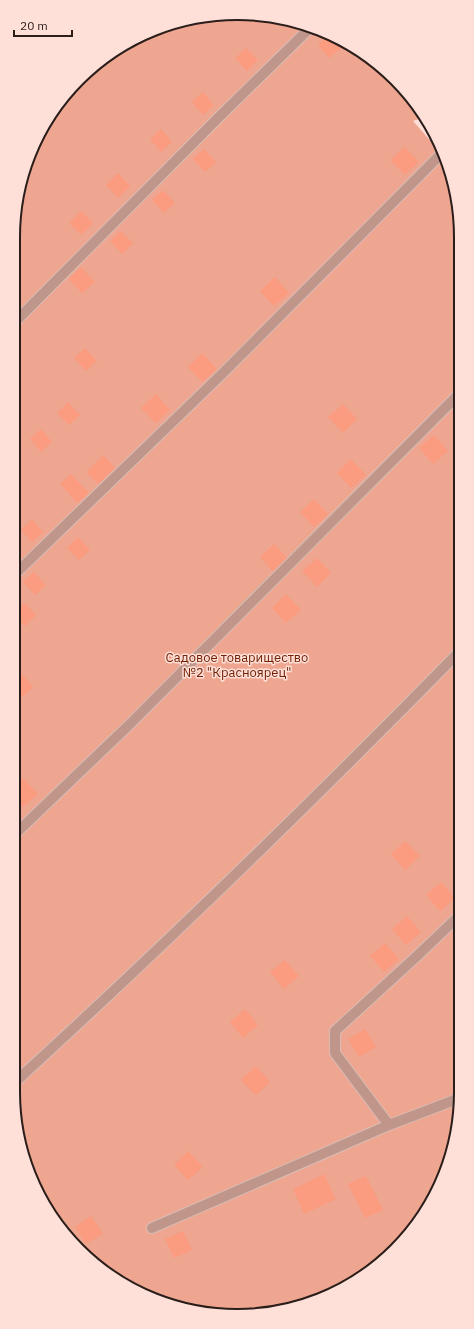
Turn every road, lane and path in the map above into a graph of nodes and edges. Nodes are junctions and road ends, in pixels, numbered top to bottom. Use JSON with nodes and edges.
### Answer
{"nodes":[{"id":1,"x":306,"y":32,"type":"edge"},
{"id":2,"x":438,"y":157,"type":"edge"},
{"id":3,"x":20,"y":317,"type":"edge"},
{"id":4,"x":454,"y":400,"type":"edge"},
{"id":5,"x":20,"y":569,"type":"edge"},
{"id":6,"x":454,"y":657,"type":"edge"},
{"id":7,"x":20,"y":829,"type":"edge"},
{"id":8,"x":454,"y":921,"type":"edge"},
{"id":9,"x":20,"y":1078,"type":"edge"},
{"id":10,"x":454,"y":1100,"type":"edge"},
{"id":11,"x":389,"y":1126,"type":"junction"},
{"id":12,"x":152,"y":1228,"type":"dead end"}],
"edges":[{"from":1,"to":3,"type":"lane"},
{"from":2,"to":5,"type":"lane"},
{"from":4,"to":7,"type":"lane"},
{"from":6,"to":9,"type":"lane"},
{"from":8,"to":11,"type":"lane"},
{"from":10,"to":11,"type":"lane"},
{"from":11,"to":12,"type":"lane"}]}
